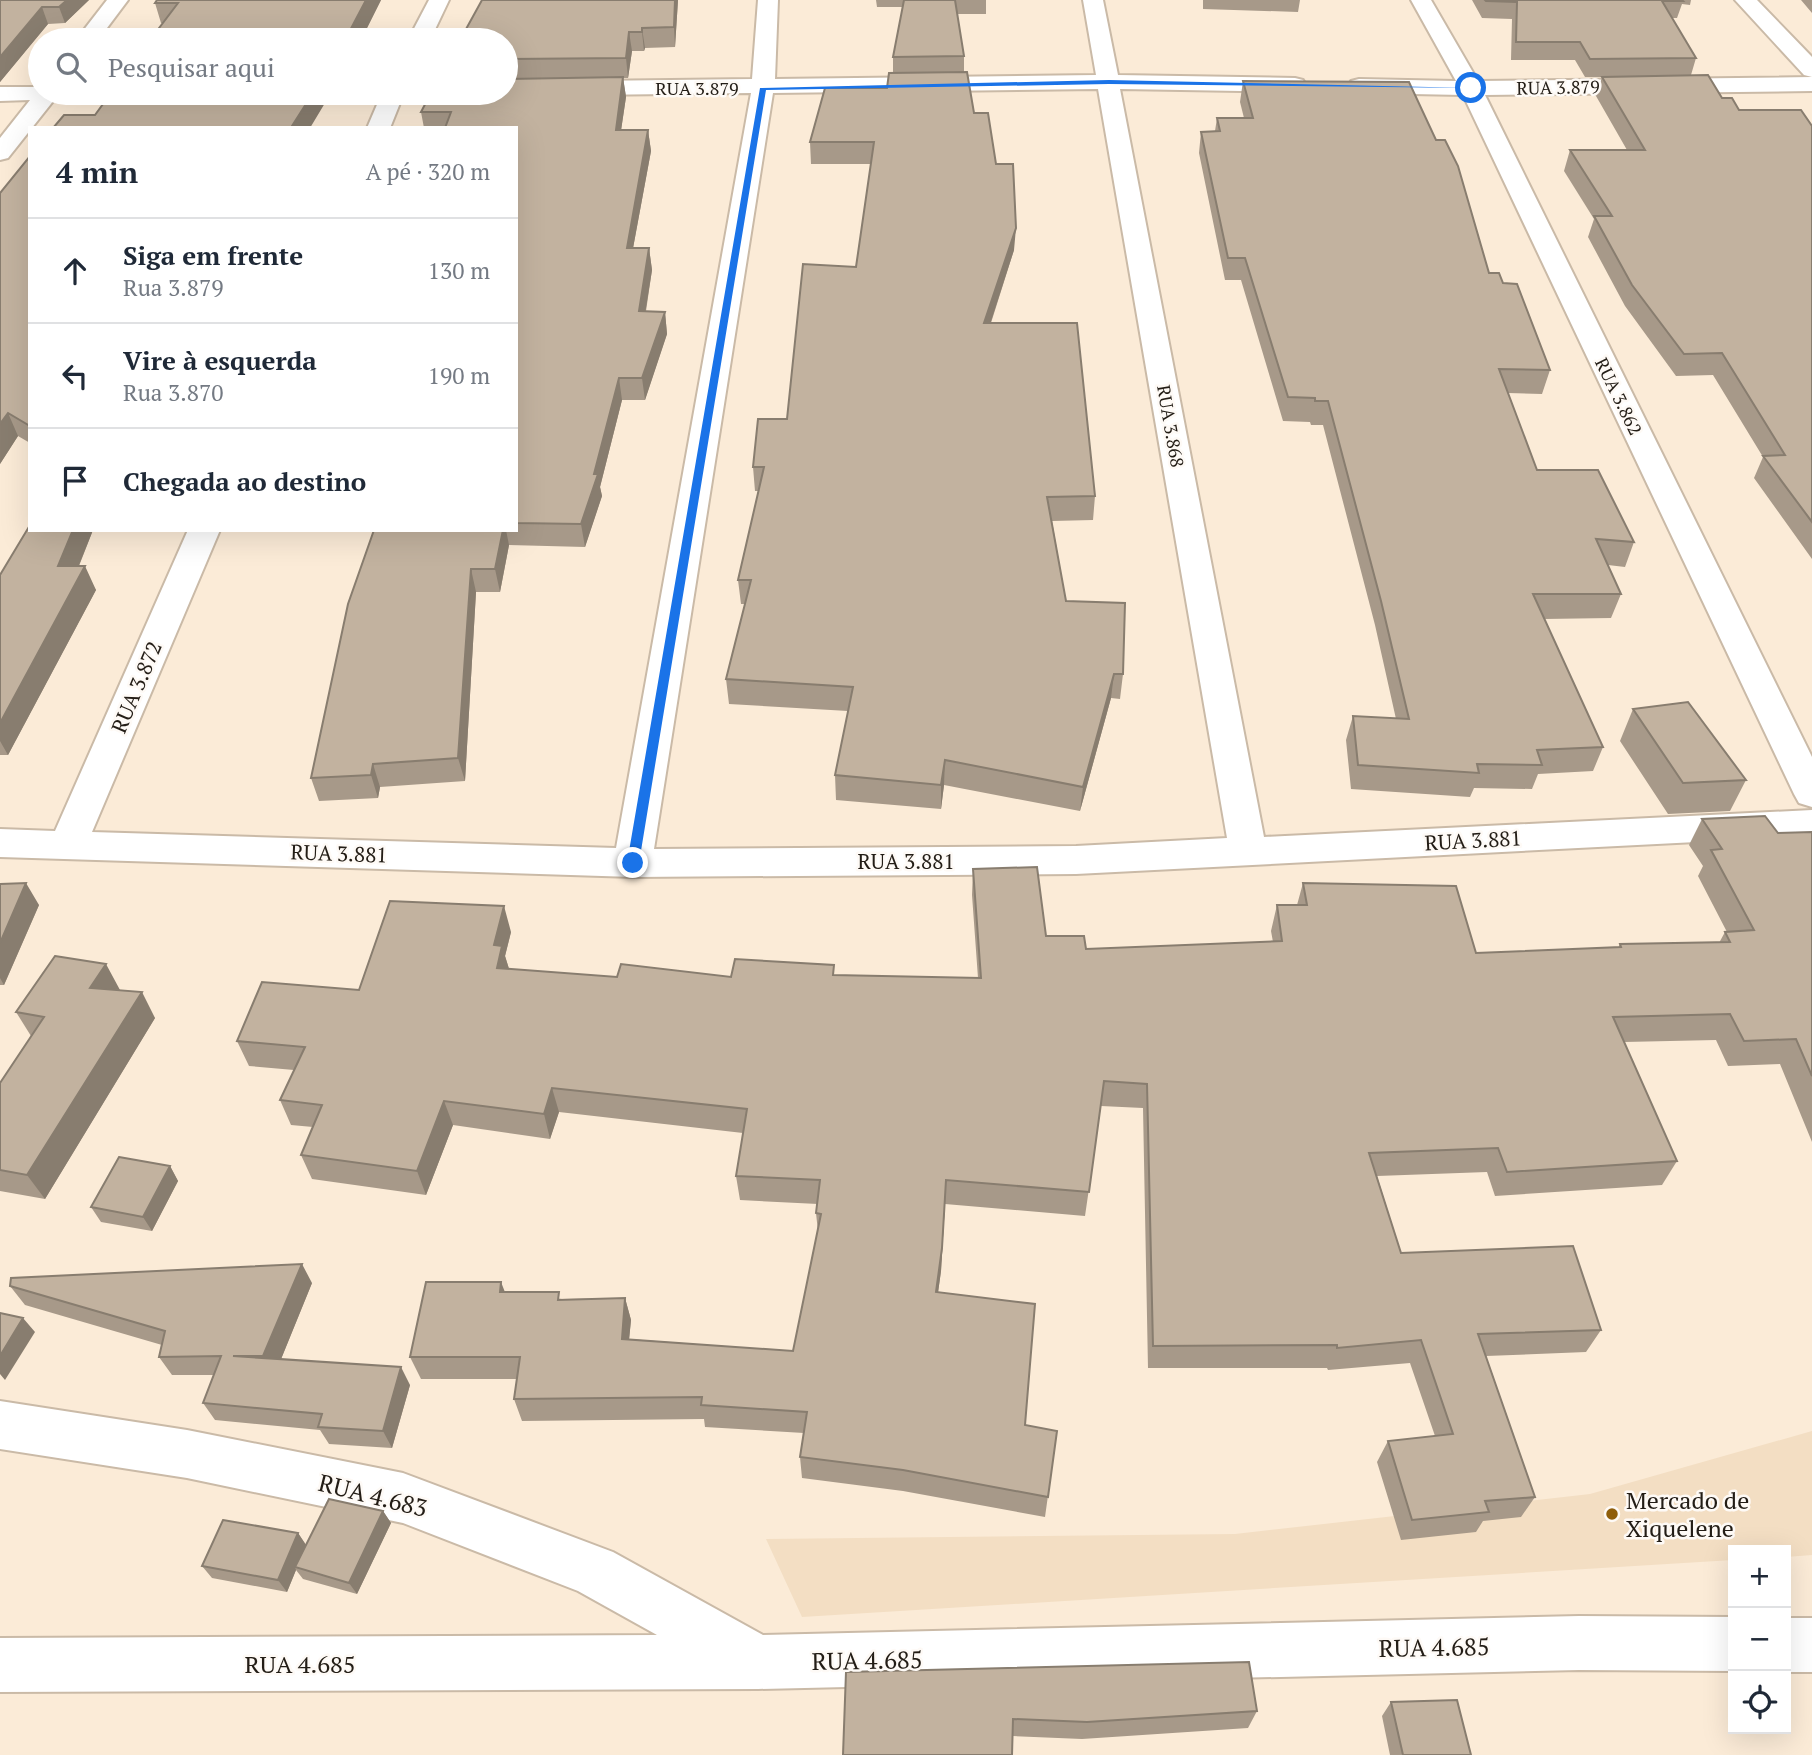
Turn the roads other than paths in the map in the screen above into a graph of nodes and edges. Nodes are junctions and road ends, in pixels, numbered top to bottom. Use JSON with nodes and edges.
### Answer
{"nodes":[{"id":1,"x":118,"y":0,"type":"edge"},
{"id":2,"x":439,"y":0,"type":"edge"},
{"id":3,"x":768,"y":0,"type":"edge"},
{"id":4,"x":1093,"y":0,"type":"edge"},
{"id":5,"x":1421,"y":0,"type":"edge"},
{"id":6,"x":1745,"y":0,"type":"edge"},
{"id":7,"x":96,"y":28,"type":"edge"},
{"id":8,"x":425,"y":28,"type":"edge"},
{"id":9,"x":1812,"y":71,"type":"edge"},
{"id":10,"x":1109,"y":82,"type":"junction"},
{"id":11,"x":1812,"y":84,"type":"edge"},
{"id":12,"x":763,"y":88,"type":"junction"},
{"id":13,"x":1471,"y":88,"type":"junction"},
{"id":14,"x":518,"y":89,"type":"edge"},
{"id":15,"x":28,"y":93,"type":"edge"},
{"id":16,"x":0,"y":94,"type":"edge"},
{"id":17,"x":38,"y":105,"type":"edge"},
{"id":18,"x":388,"y":105,"type":"edge"},
{"id":19,"x":379,"y":126,"type":"edge"},
{"id":20,"x":0,"y":153,"type":"edge"},
{"id":21,"x":203,"y":532,"type":"edge"},
{"id":22,"x":1812,"y":794,"type":"edge"},
{"id":23,"x":1812,"y":823,"type":"edge"},
{"id":24,"x":0,"y":843,"type":"edge"},
{"id":25,"x":68,"y":844,"type":"junction"},
{"id":26,"x":1248,"y":851,"type":"junction"},
{"id":27,"x":633,"y":863,"type":"junction"},
{"id":28,"x":0,"y":1425,"type":"edge"},
{"id":29,"x":1728,"y":1644,"type":"edge"},
{"id":30,"x":1791,"y":1645,"type":"edge"},
{"id":31,"x":1812,"y":1645,"type":"edge"},
{"id":32,"x":758,"y":1662,"type":"junction"},
{"id":33,"x":0,"y":1665,"type":"edge"}],
"edges":[{"from":1,"to":7,"type":"street"},
{"from":2,"to":8,"type":"street"},
{"from":3,"to":12,"type":"street"},
{"from":4,"to":10,"type":"street","name":"RUA 3.868"},
{"from":5,"to":13,"type":"street","name":"RUA 3.862"},
{"from":6,"to":9,"type":"street"},
{"from":10,"to":12,"type":"street","name":"RUA 3.879"},
{"from":10,"to":13,"type":"street","name":"RUA 3.879"},
{"from":10,"to":26,"type":"street","name":"RUA 3.868"},
{"from":11,"to":13,"type":"street","name":"RUA 3.879"},
{"from":12,"to":14,"type":"street","name":"RUA 3.879"},
{"from":12,"to":27,"type":"street"},
{"from":13,"to":22,"type":"street","name":"RUA 3.862"},
{"from":15,"to":16,"type":"street"},
{"from":17,"to":20,"type":"street"},
{"from":18,"to":19,"type":"street"},
{"from":21,"to":25,"type":"street","name":"RUA 3.872"},
{"from":23,"to":26,"type":"street","name":"RUA 3.881"},
{"from":24,"to":25,"type":"street","name":"RUA 3.881"},
{"from":25,"to":27,"type":"street","name":"RUA 3.881"},
{"from":26,"to":27,"type":"street","name":"RUA 3.881"},
{"from":28,"to":32,"type":"street","name":"RUA 4.683"},
{"from":29,"to":32,"type":"street","name":"RUA 4.685"},
{"from":30,"to":31,"type":"street"},
{"from":32,"to":33,"type":"street","name":"RUA 4.685"}]}
